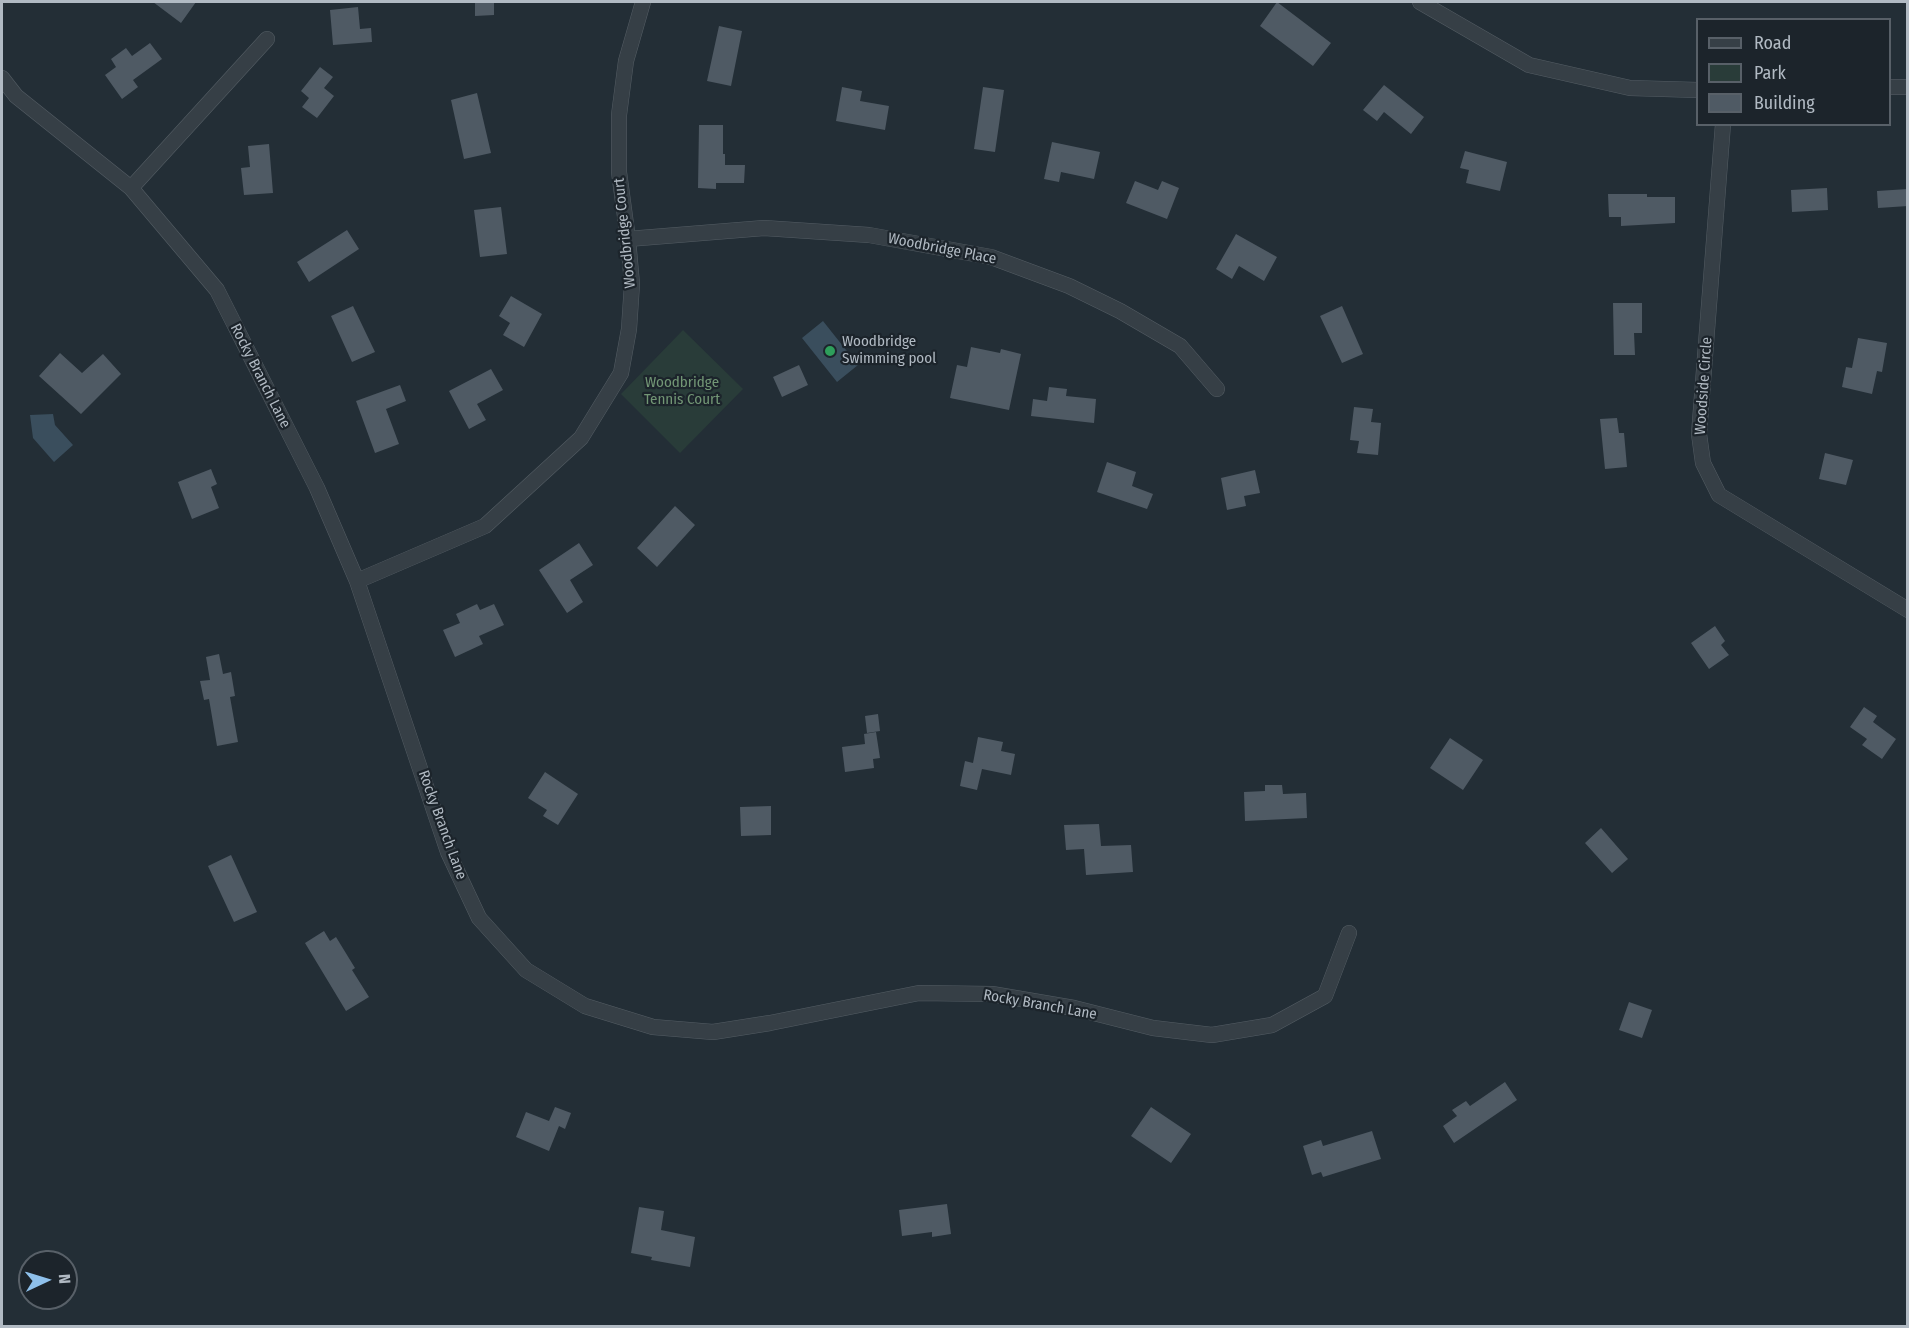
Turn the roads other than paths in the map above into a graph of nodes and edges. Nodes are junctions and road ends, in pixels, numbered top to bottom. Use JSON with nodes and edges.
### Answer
{"nodes":[{"id":1,"x":643,"y":2,"type":"edge"},
{"id":2,"x":1420,"y":2,"type":"edge"},
{"id":3,"x":267,"y":39,"type":"dead end"},
{"id":4,"x":2,"y":78,"type":"edge"},
{"id":5,"x":1891,"y":87,"type":"edge"},
{"id":6,"x":1908,"y":87,"type":"edge"},
{"id":7,"x":1696,"y":90,"type":"edge"},
{"id":8,"x":1723,"y":126,"type":"edge"},
{"id":9,"x":131,"y":188,"type":"junction"},
{"id":10,"x":628,"y":239,"type":"junction"},
{"id":11,"x":1216,"y":389,"type":"dead end"},
{"id":12,"x":357,"y":581,"type":"junction"},
{"id":13,"x":1908,"y":610,"type":"edge"},
{"id":14,"x":1349,"y":933,"type":"dead end"}],
"edges":[{"from":1,"to":10,"type":"street","name":"Woodbridge Court"},
{"from":2,"to":7,"type":"street"},
{"from":3,"to":9,"type":"street"},
{"from":4,"to":9,"type":"street","name":"Rocky Branch Lane"},
{"from":5,"to":6,"type":"street"},
{"from":8,"to":13,"type":"street","name":"Woodside Circle"},
{"from":9,"to":12,"type":"street","name":"Rocky Branch Lane"},
{"from":10,"to":11,"type":"street","name":"Woodbridge Place"},
{"from":10,"to":12,"type":"street","name":"Woodbridge Court"},
{"from":12,"to":14,"type":"street","name":"Rocky Branch Lane"}]}
